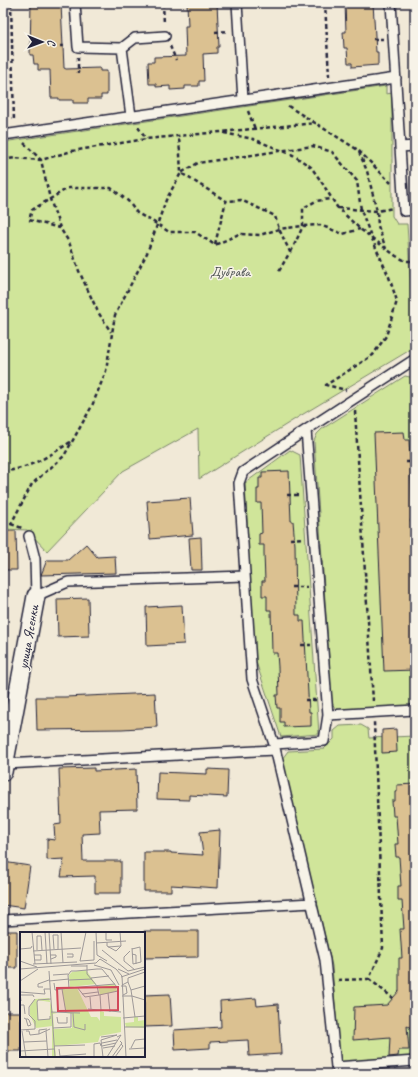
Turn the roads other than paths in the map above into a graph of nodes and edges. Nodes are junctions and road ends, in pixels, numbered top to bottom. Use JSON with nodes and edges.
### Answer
{"nodes":[{"id":1,"x":76,"y":3,"type":"edge"},
{"id":2,"x":237,"y":3,"type":"edge"},
{"id":3,"x":391,"y":3,"type":"edge"},
{"id":4,"x":165,"y":36,"type":"road end"},
{"id":5,"x":122,"y":48,"type":"junction"},
{"id":6,"x":396,"y":78,"type":"junction"},
{"id":7,"x":243,"y":100,"type":"junction"},
{"id":8,"x":131,"y":116,"type":"junction"},
{"id":9,"x":3,"y":135,"type":"edge"},
{"id":10,"x":415,"y":146,"type":"edge"},
{"id":11,"x":400,"y":147,"type":"junction"},
{"id":12,"x":415,"y":210,"type":"edge"},
{"id":13,"x":415,"y":359,"type":"edge"},
{"id":14,"x":306,"y":430,"type":"junction"},
{"id":15,"x":29,"y":536,"type":"dead end"},
{"id":16,"x":245,"y":576,"type":"junction"},
{"id":17,"x":36,"y":596,"type":"junction"},
{"id":18,"x":415,"y":710,"type":"edge"},
{"id":19,"x":328,"y":714,"type":"junction"},
{"id":20,"x":275,"y":747,"type":"junction"},
{"id":21,"x":4,"y":768,"type":"edge"},
{"id":22,"x":312,"y":903,"type":"junction"},
{"id":23,"x":3,"y":920,"type":"edge"},
{"id":24,"x":415,"y":1061,"type":"edge"}],
"edges":[{"from":1,"to":5,"type":"lane"},
{"from":2,"to":7,"type":"lane"},
{"from":3,"to":6,"type":"lane"},
{"from":4,"to":5,"type":"lane"},
{"from":5,"to":8,"type":"lane"},
{"from":6,"to":7,"type":"lane"},
{"from":6,"to":11,"type":"lane"},
{"from":7,"to":8,"type":"lane"},
{"from":8,"to":9,"type":"lane"},
{"from":10,"to":11,"type":"lane"},
{"from":11,"to":12,"type":"lane"},
{"from":13,"to":14,"type":"lane"},
{"from":14,"to":16,"type":"lane"},
{"from":14,"to":19,"type":"lane"},
{"from":15,"to":17,"type":"lane"},
{"from":16,"to":17,"type":"lane"},
{"from":16,"to":20,"type":"lane"},
{"from":17,"to":21,"type":"street","name":"улица Ясенки"},
{"from":18,"to":19,"type":"lane"},
{"from":19,"to":20,"type":"lane"},
{"from":20,"to":21,"type":"lane"},
{"from":20,"to":22,"type":"lane"},
{"from":22,"to":23,"type":"lane"},
{"from":22,"to":24,"type":"lane"}]}
